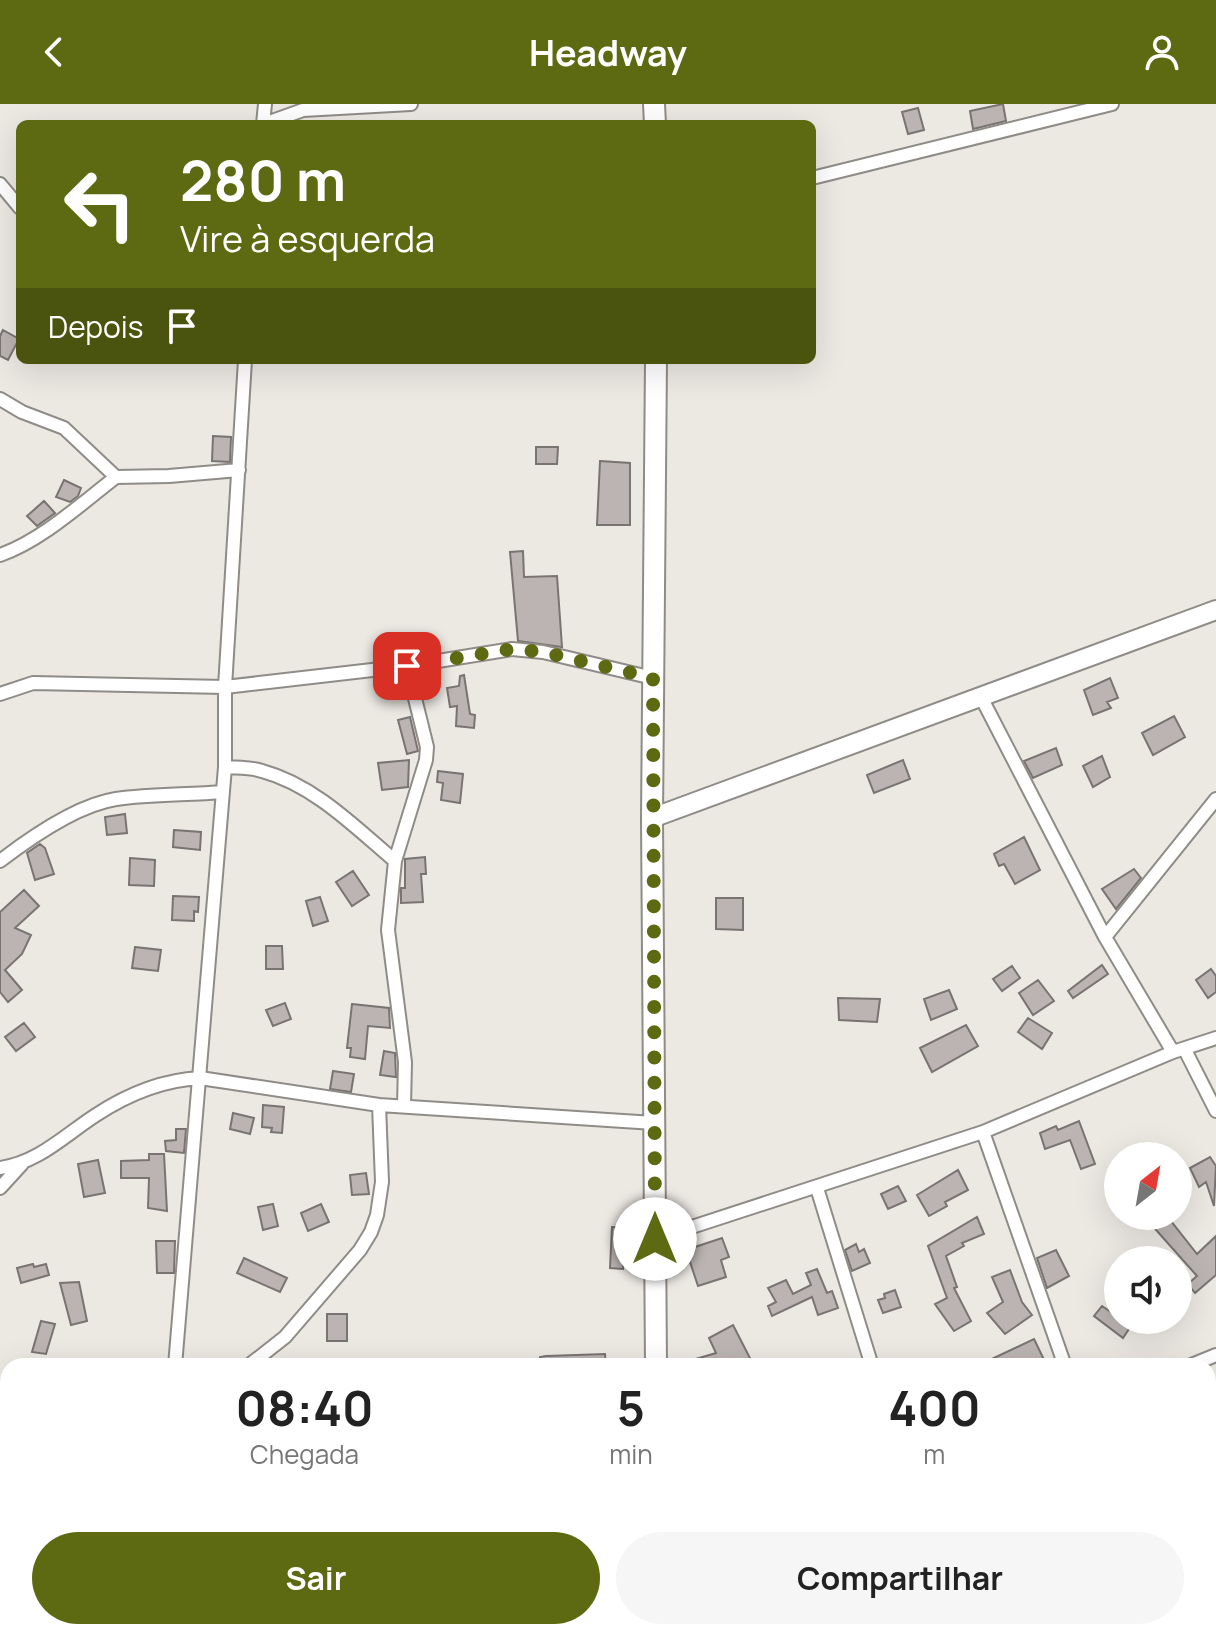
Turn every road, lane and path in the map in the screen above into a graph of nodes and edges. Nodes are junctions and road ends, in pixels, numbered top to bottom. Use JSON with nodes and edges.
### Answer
{"nodes":[{"id":1,"x":411,"y":104,"type":"edge"},
{"id":2,"x":1112,"y":104,"type":"edge"},
{"id":3,"x":300,"y":107,"type":"edge"},
{"id":4,"x":272,"y":120,"type":"edge"},
{"id":5,"x":816,"y":177,"type":"edge"},
{"id":6,"x":0,"y":184,"type":"edge"},
{"id":7,"x":16,"y":203,"type":"edge"},
{"id":8,"x":245,"y":364,"type":"edge"},
{"id":9,"x":656,"y":364,"type":"edge"},
{"id":10,"x":0,"y":399,"type":"edge"},
{"id":11,"x":239,"y":470,"type":"junction"},
{"id":12,"x":116,"y":477,"type":"junction"},
{"id":13,"x":0,"y":555,"type":"edge"},
{"id":14,"x":1216,"y":610,"type":"edge"},
{"id":15,"x":407,"y":666,"type":"junction"},
{"id":16,"x":653,"y":678,"type":"junction"},
{"id":17,"x":225,"y":687,"type":"junction"},
{"id":18,"x":0,"y":694,"type":"edge"},
{"id":19,"x":981,"y":697,"type":"junction"},
{"id":20,"x":225,"y":767,"type":"junction"},
{"id":21,"x":223,"y":792,"type":"junction"},
{"id":22,"x":1216,"y":799,"type":"edge"},
{"id":23,"x":652,"y":818,"type":"junction"},
{"id":24,"x":0,"y":861,"type":"edge"},
{"id":25,"x":395,"y":861,"type":"junction"},
{"id":26,"x":1105,"y":937,"type":"junction"},
{"id":27,"x":1216,"y":1038,"type":"edge"},
{"id":28,"x":1179,"y":1051,"type":"junction"},
{"id":29,"x":200,"y":1078,"type":"junction"},
{"id":30,"x":379,"y":1105,"type":"junction"},
{"id":31,"x":404,"y":1106,"type":"junction"},
{"id":32,"x":1216,"y":1111,"type":"edge"},
{"id":33,"x":654,"y":1123,"type":"junction"},
{"id":34,"x":983,"y":1132,"type":"junction"},
{"id":35,"x":22,"y":1164,"type":"junction"},
{"id":36,"x":0,"y":1168,"type":"edge"},
{"id":37,"x":0,"y":1188,"type":"edge"},
{"id":38,"x":817,"y":1188,"type":"junction"},
{"id":39,"x":655,"y":1239,"type":"junction"},
{"id":40,"x":176,"y":1358,"type":"edge"},
{"id":41,"x":258,"y":1358,"type":"edge"},
{"id":42,"x":656,"y":1358,"type":"edge"},
{"id":43,"x":870,"y":1358,"type":"edge"},
{"id":44,"x":1062,"y":1358,"type":"edge"}],
"edges":[{"from":1,"to":3,"type":"street"},
{"from":2,"to":5,"type":"street"},
{"from":3,"to":4,"type":"street"},
{"from":6,"to":7,"type":"street"},
{"from":8,"to":11,"type":"street"},
{"from":9,"to":16,"type":"main road"},
{"from":10,"to":12,"type":"street"},
{"from":11,"to":12,"type":"street"},
{"from":11,"to":17,"type":"street"},
{"from":12,"to":13,"type":"street"},
{"from":14,"to":19,"type":"street"},
{"from":15,"to":16,"type":"street"},
{"from":15,"to":17,"type":"street"},
{"from":15,"to":25,"type":"street"},
{"from":16,"to":23,"type":"main road"},
{"from":17,"to":18,"type":"street"},
{"from":17,"to":20,"type":"street"},
{"from":19,"to":23,"type":"street"},
{"from":19,"to":26,"type":"street"},
{"from":20,"to":21,"type":"street"},
{"from":20,"to":25,"type":"street"},
{"from":21,"to":24,"type":"street"},
{"from":21,"to":29,"type":"street"},
{"from":22,"to":26,"type":"street"},
{"from":23,"to":33,"type":"main road"},
{"from":25,"to":31,"type":"street"},
{"from":26,"to":28,"type":"street"},
{"from":27,"to":28,"type":"street"},
{"from":28,"to":32,"type":"street"},
{"from":28,"to":34,"type":"street"},
{"from":29,"to":30,"type":"street"},
{"from":29,"to":35,"type":"street"},
{"from":29,"to":40,"type":"street"},
{"from":30,"to":31,"type":"street"},
{"from":30,"to":41,"type":"street"},
{"from":31,"to":33,"type":"street"},
{"from":33,"to":39,"type":"main road"},
{"from":34,"to":38,"type":"street"},
{"from":34,"to":44,"type":"street"},
{"from":35,"to":36,"type":"street"},
{"from":35,"to":37,"type":"street"},
{"from":38,"to":39,"type":"street"},
{"from":38,"to":43,"type":"street"},
{"from":39,"to":42,"type":"main road"}]}
